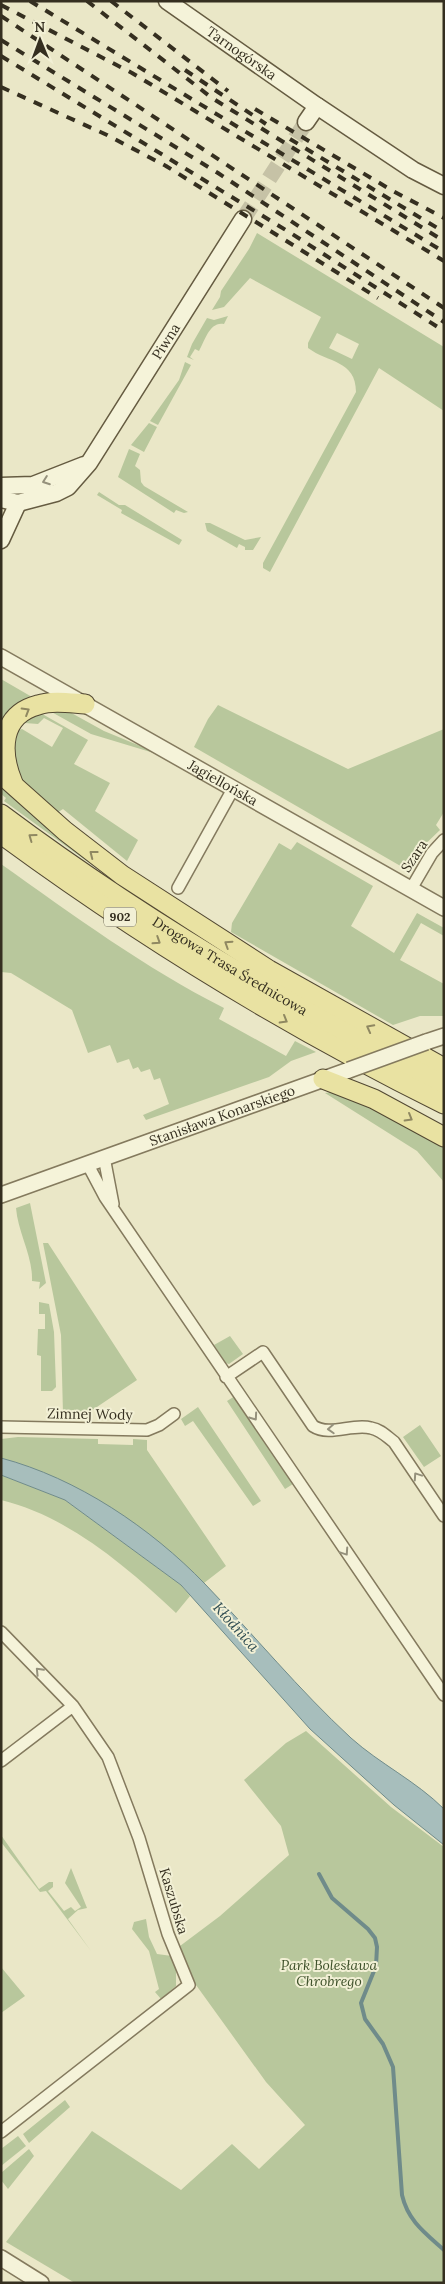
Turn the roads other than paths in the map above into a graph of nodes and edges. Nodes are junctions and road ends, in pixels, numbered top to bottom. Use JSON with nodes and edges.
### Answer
{"nodes":[{"id":1,"x":167,"y":1,"type":"edge"},
{"id":2,"x":316,"y":106,"type":"junction"},
{"id":3,"x":306,"y":122,"type":"tunnel mouth"},
{"id":4,"x":444,"y":186,"type":"edge"},
{"id":5,"x":243,"y":218,"type":"tunnel mouth"},
{"id":6,"x":89,"y":463,"type":"junction"},
{"id":7,"x":1,"y":486,"type":"edge"},
{"id":8,"x":1,"y":499,"type":"edge"},
{"id":9,"x":18,"y":503,"type":"junction"},
{"id":10,"x":1,"y":540,"type":"edge"},
{"id":11,"x":1,"y":657,"type":"edge"},
{"id":12,"x":85,"y":704,"type":"junction"},
{"id":13,"x":7,"y":779,"type":"edge"},
{"id":14,"x":233,"y":789,"type":"junction"},
{"id":15,"x":1,"y":814,"type":"edge"},
{"id":16,"x":1,"y":834,"type":"edge"},
{"id":17,"x":444,"y":840,"type":"edge"},
{"id":18,"x":178,"y":888,"type":"dead end"},
{"id":19,"x":411,"y":889,"type":"junction"},
{"id":20,"x":444,"y":908,"type":"edge"},
{"id":21,"x":444,"y":1036,"type":"edge"},
{"id":22,"x":355,"y":1068,"type":"junction"},
{"id":23,"x":444,"y":1068,"type":"edge"},
{"id":24,"x":324,"y":1079,"type":"junction"},
{"id":25,"x":444,"y":1085,"type":"edge"},
{"id":26,"x":374,"y":1099,"type":"junction"},
{"id":27,"x":444,"y":1104,"type":"edge"},
{"id":28,"x":444,"y":1137,"type":"edge"},
{"id":29,"x":104,"y":1157,"type":"junction"},
{"id":30,"x":87,"y":1162,"type":"junction"},
{"id":31,"x":1,"y":1195,"type":"edge"},
{"id":32,"x":116,"y":1213,"type":"junction"},
{"id":33,"x":226,"y":1377,"type":"junction"},
{"id":34,"x":174,"y":1414,"type":"dead end"},
{"id":35,"x":1,"y":1427,"type":"edge"},
{"id":36,"x":444,"y":1516,"type":"edge"},
{"id":37,"x":1,"y":1632,"type":"edge"},
{"id":38,"x":444,"y":1695,"type":"edge"},
{"id":39,"x":73,"y":1706,"type":"junction"},
{"id":40,"x":1,"y":1761,"type":"edge"},
{"id":41,"x":1,"y":2132,"type":"edge"},
{"id":42,"x":1,"y":2258,"type":"edge"},
{"id":43,"x":41,"y":2283,"type":"edge"}],
"edges":[{"from":1,"to":2,"type":"main road","name":"Tarnogórska"},
{"from":2,"to":3,"type":"main road"},
{"from":2,"to":4,"type":"main road","name":"Tarnogórska"},
{"from":5,"to":6,"type":"main road","name":"Piwna"},
{"from":6,"to":7,"type":"main road","one_way":true},
{"from":6,"to":9,"type":"main road","name":"Piwna"},
{"from":8,"to":9,"type":"main road"},
{"from":9,"to":10,"type":"main road"},
{"from":11,"to":12,"type":"street","name":"Jagiellońska"},
{"from":13,"to":12,"type":"main road","one_way":true},
{"from":12,"to":14,"type":"street","name":"Jagiellońska"},
{"from":23,"to":13,"type":"main road","one_way":true},
{"from":14,"to":18,"type":"street"},
{"from":14,"to":19,"type":"street","name":"Jagiellońska"},
{"from":25,"to":15,"type":"main road","name":"Drogowa Trasa Średnicowa","number":"902","one_way":true},
{"from":16,"to":27,"type":"main road","name":"Drogowa Trasa Średnicowa","number":"902","one_way":true},
{"from":17,"to":19,"type":"street","name":"Szara"},
{"from":19,"to":20,"type":"street","name":"Jagiellońska"},
{"from":21,"to":22,"type":"street","name":"Stanisława Konarskiego","bridge":true},
{"from":22,"to":24,"type":"street","name":"Stanisława Konarskiego"},
{"from":22,"to":26,"type":"main road"},
{"from":24,"to":26,"type":"main road"},
{"from":24,"to":29,"type":"street","name":"Stanisława Konarskiego"},
{"from":26,"to":28,"type":"main road","one_way":true},
{"from":29,"to":30,"type":"street","name":"Stanisława Konarskiego"},
{"from":29,"to":32,"type":"street"},
{"from":30,"to":31,"type":"street","name":"Stanisława Konarskiego"},
{"from":30,"to":32,"type":"street"},
{"from":32,"to":33,"type":"street"},
{"from":36,"to":33,"type":"street","one_way":true},
{"from":33,"to":38,"type":"street","one_way":true},
{"from":34,"to":35,"type":"street","name":"Zimnej Wody"},
{"from":39,"to":37,"type":"street","name":"Kaszubska","one_way":true},
{"from":39,"to":40,"type":"street"},
{"from":39,"to":41,"type":"street","name":"Kaszubska"},
{"from":42,"to":43,"type":"street"}]}
